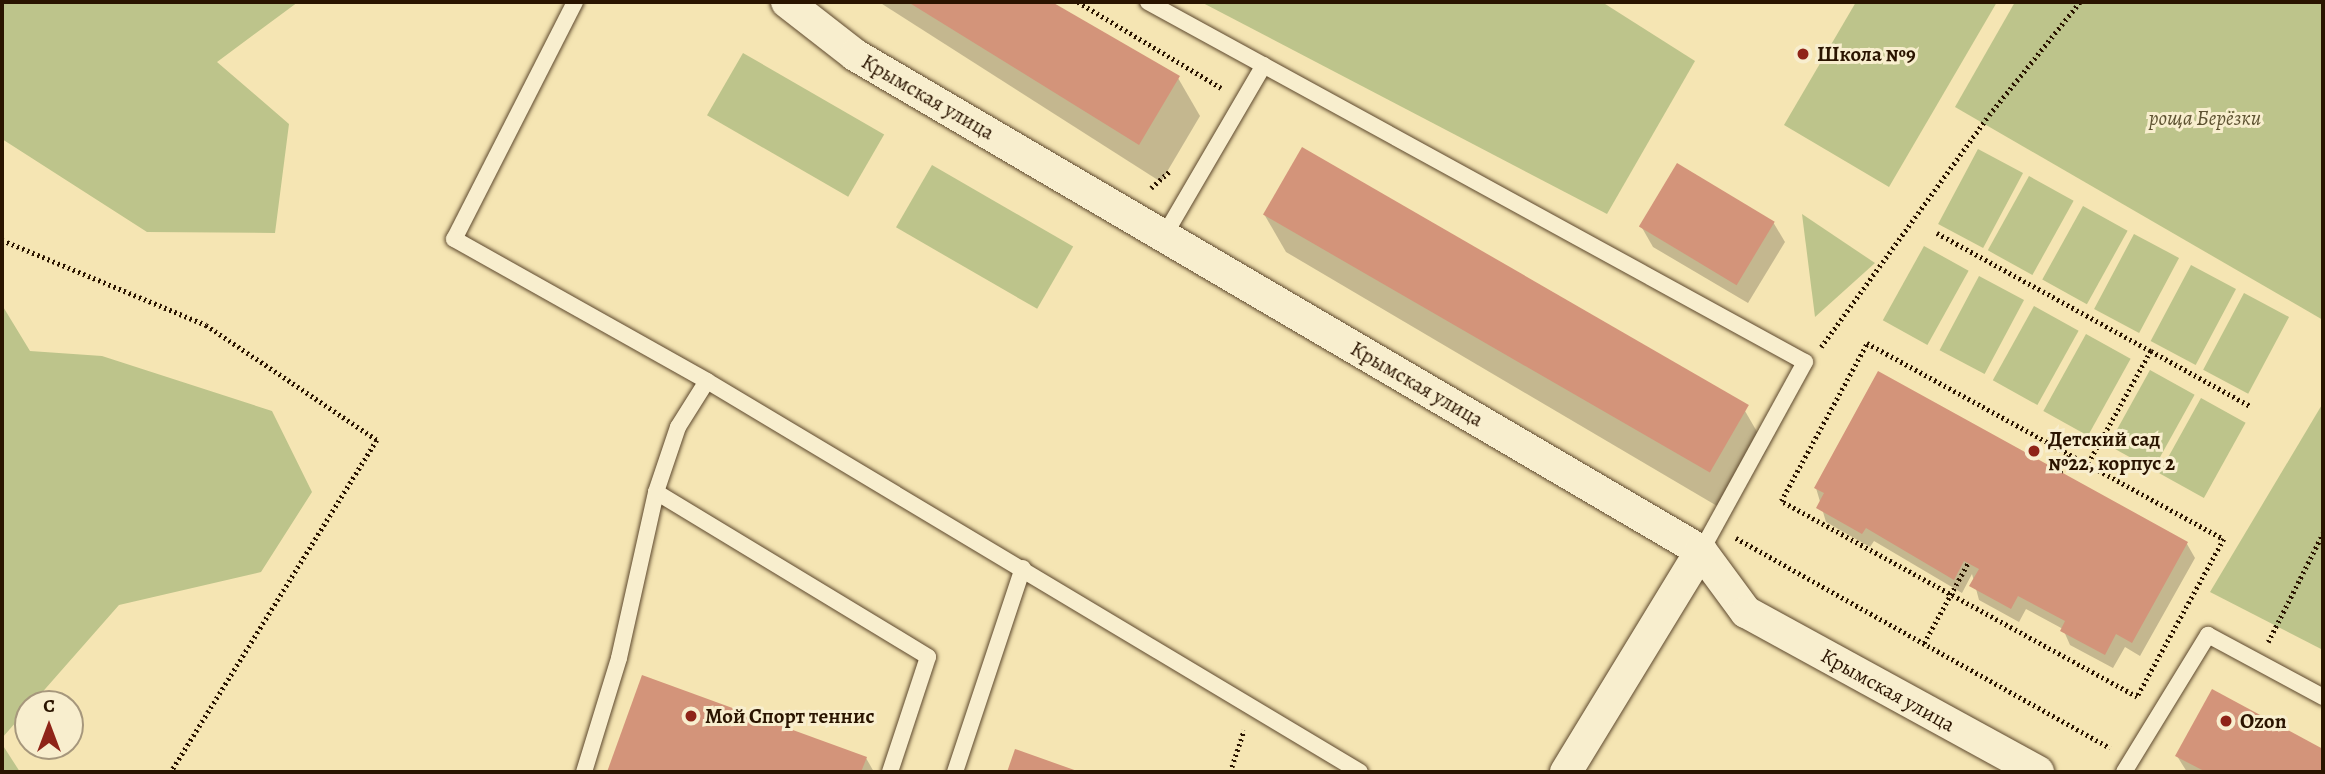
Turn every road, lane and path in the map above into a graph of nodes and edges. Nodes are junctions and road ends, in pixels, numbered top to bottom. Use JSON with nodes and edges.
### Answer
{"nodes":[{"id":1,"x":575,"y":2,"type":"edge"},
{"id":2,"x":787,"y":2,"type":"edge"},
{"id":3,"x":1078,"y":2,"type":"edge"},
{"id":4,"x":1148,"y":2,"type":"edge"},
{"id":5,"x":2080,"y":2,"type":"edge"},
{"id":6,"x":1264,"y":65,"type":"junction"},
{"id":7,"x":1215,"y":99,"type":"dead end"},
{"id":8,"x":1176,"y":166,"type":"dead end"},
{"id":9,"x":1151,"y":188,"type":"dead end"},
{"id":10,"x":1937,"y":233,"type":"dead end"},
{"id":11,"x":1164,"y":236,"type":"junction"},
{"id":12,"x":2,"y":240,"type":"edge"},
{"id":13,"x":2151,"y":351,"type":"junction"},
{"id":14,"x":1805,"y":362,"type":"junction"},
{"id":15,"x":706,"y":381,"type":"junction"},
{"id":16,"x":2252,"y":407,"type":"dead end"},
{"id":17,"x":2070,"y":454,"type":"junction"},
{"id":18,"x":2088,"y":464,"type":"junction"},
{"id":19,"x":2060,"y":472,"type":"dead end"},
{"id":20,"x":656,"y":492,"type":"junction"},
{"id":21,"x":2323,"y":533,"type":"edge"},
{"id":22,"x":1701,"y":551,"type":"junction"},
{"id":23,"x":1968,"y":563,"type":"dead end"},
{"id":24,"x":1023,"y":568,"type":"junction"},
{"id":25,"x":1951,"y":594,"type":"junction"},
{"id":26,"x":1924,"y":643,"type":"dead end"},
{"id":27,"x":2258,"y":662,"type":"junction"},
{"id":28,"x":2323,"y":697,"type":"edge"},
{"id":29,"x":1253,"y":704,"type":"junction"},
{"id":30,"x":171,"y":772,"type":"edge"},
{"id":31,"x":584,"y":772,"type":"edge"},
{"id":32,"x":890,"y":772,"type":"edge"},
{"id":33,"x":955,"y":772,"type":"edge"},
{"id":34,"x":1230,"y":772,"type":"edge"},
{"id":35,"x":1360,"y":772,"type":"edge"},
{"id":36,"x":1566,"y":772,"type":"edge"},
{"id":37,"x":2038,"y":772,"type":"edge"},
{"id":38,"x":2124,"y":772,"type":"edge"}],
"edges":[{"from":1,"to":15,"type":"lane"},
{"from":2,"to":11,"type":"street","name":"Крымская улица"},
{"from":3,"to":7,"type":"path"},
{"from":4,"to":6,"type":"lane"},
{"from":5,"to":14,"type":"path"},
{"from":6,"to":11,"type":"lane"},
{"from":6,"to":14,"type":"lane"},
{"from":8,"to":9,"type":"path"},
{"from":10,"to":13,"type":"path"},
{"from":11,"to":22,"type":"street","name":"Крымская улица"},
{"from":12,"to":30,"type":"path"},
{"from":13,"to":16,"type":"path"},
{"from":13,"to":18,"type":"path"},
{"from":14,"to":22,"type":"lane"},
{"from":15,"to":20,"type":"lane"},
{"from":15,"to":24,"type":"lane"},
{"from":17,"to":18,"type":"path"},
{"from":17,"to":19,"type":"path"},
{"from":17,"to":25,"type":"path"},
{"from":18,"to":25,"type":"path"},
{"from":20,"to":31,"type":"lane"},
{"from":20,"to":32,"type":"lane"},
{"from":21,"to":27,"type":"path"},
{"from":22,"to":36,"type":"street"},
{"from":22,"to":37,"type":"street","name":"Крымская улица"},
{"from":23,"to":25,"type":"path"},
{"from":24,"to":29,"type":"lane"},
{"from":24,"to":33,"type":"lane"},
{"from":25,"to":26,"type":"path"},
{"from":27,"to":28,"type":"lane"},
{"from":27,"to":38,"type":"lane"},
{"from":29,"to":34,"type":"path"},
{"from":29,"to":35,"type":"lane"}]}
